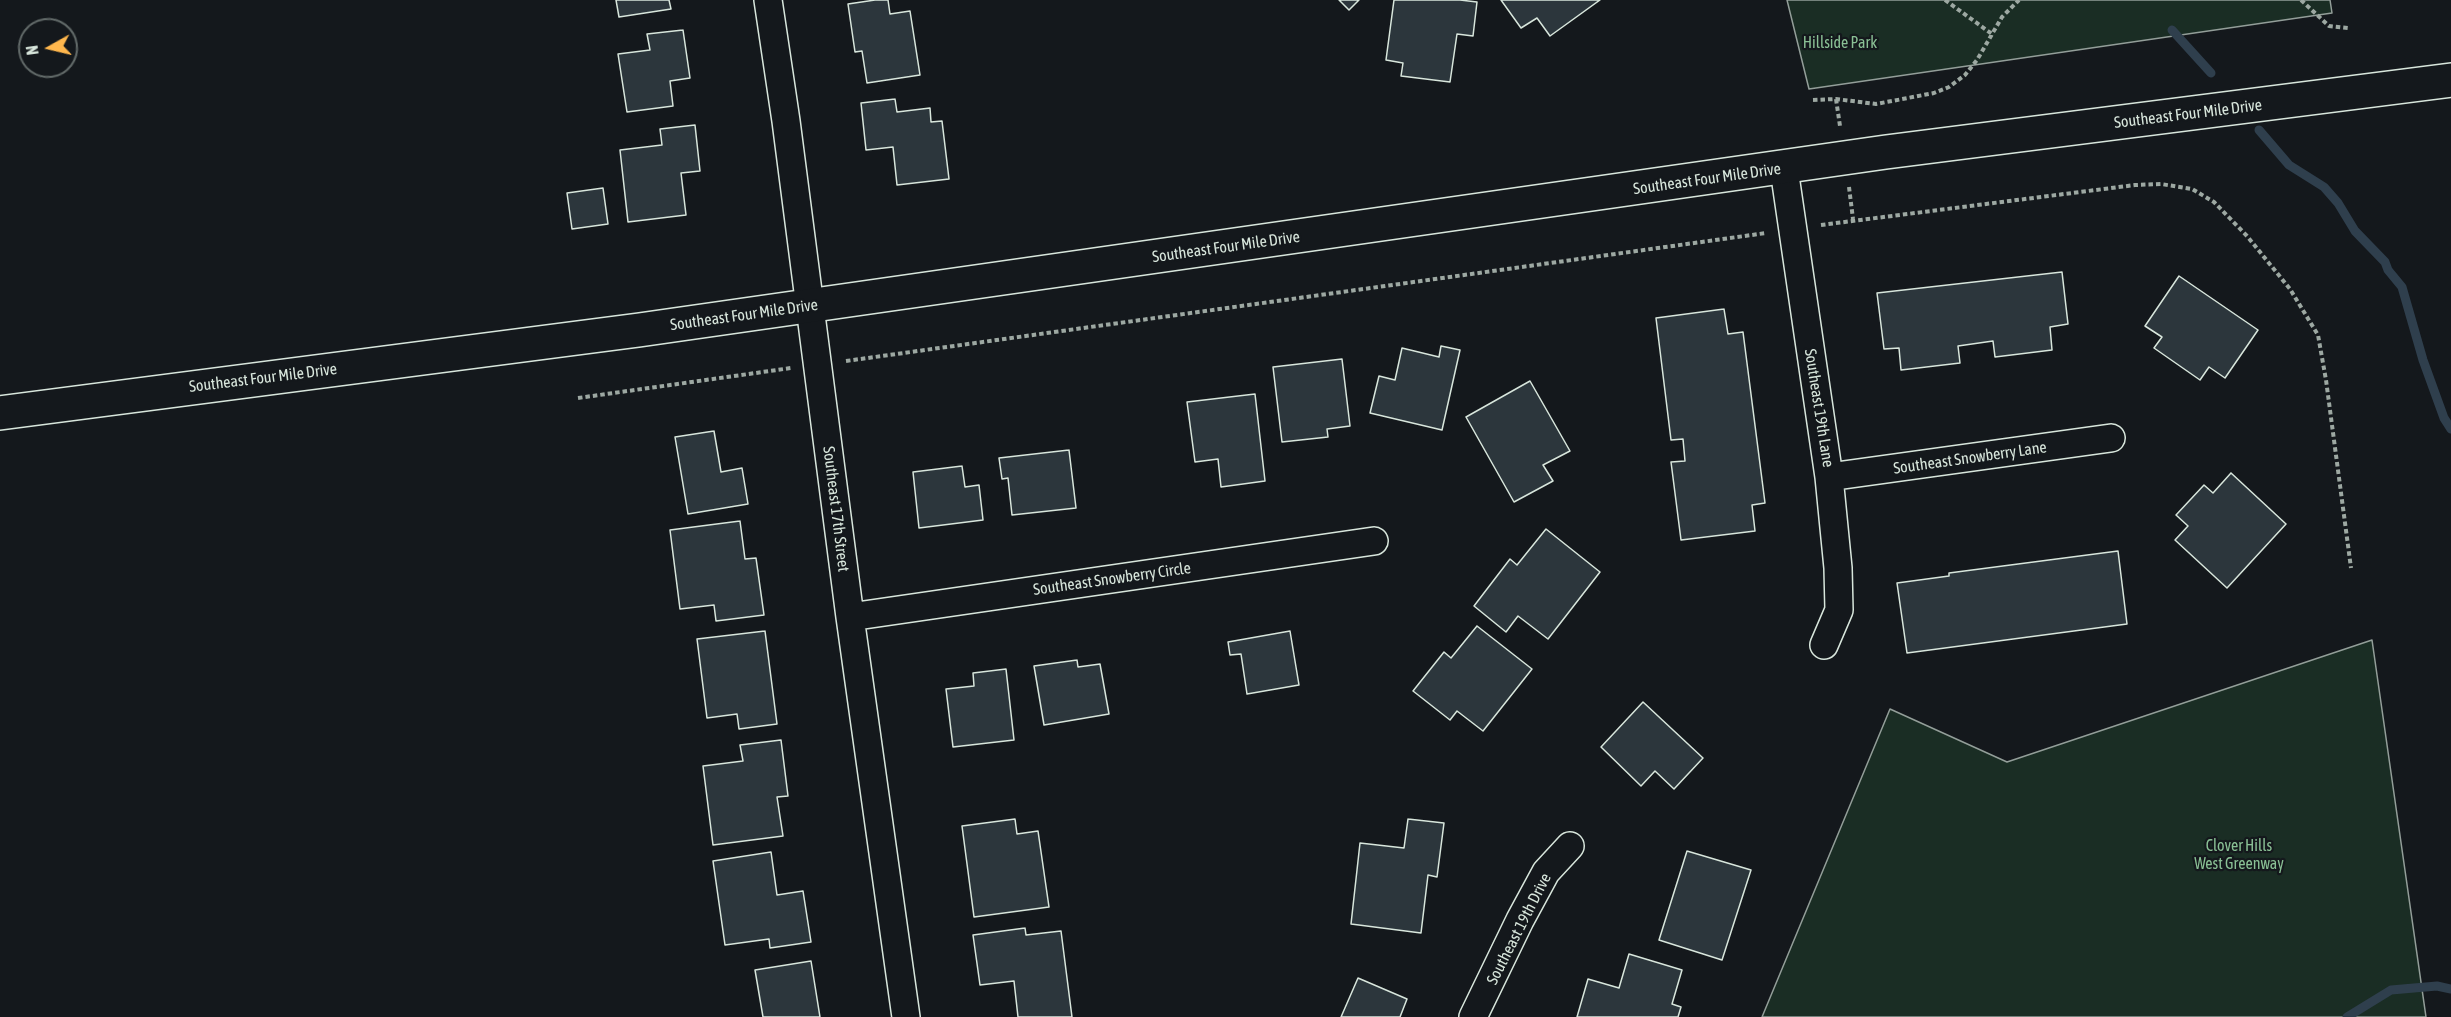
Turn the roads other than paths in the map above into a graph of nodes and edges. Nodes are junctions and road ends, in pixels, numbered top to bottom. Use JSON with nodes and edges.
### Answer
{"nodes":[{"id":1,"x":768,"y":0,"type":"edge"},
{"id":2,"x":2451,"y":80,"type":"edge"},
{"id":3,"x":1784,"y":169,"type":"junction"},
{"id":4,"x":810,"y":306,"type":"junction"},
{"id":5,"x":0,"y":413,"type":"edge"},
{"id":6,"x":2111,"y":438,"type":"dead end"},
{"id":7,"x":1829,"y":477,"type":"junction"},
{"id":8,"x":1374,"y":541,"type":"dead end"},
{"id":9,"x":850,"y":617,"type":"junction"},
{"id":10,"x":1824,"y":645,"type":"dead end"},
{"id":11,"x":1570,"y":846,"type":"dead end"},
{"id":12,"x":906,"y":1017,"type":"edge"},
{"id":13,"x":1473,"y":1017,"type":"edge"}],
"edges":[{"from":1,"to":4,"type":"street","name":"Southeast 17th Street"},
{"from":2,"to":3,"type":"main road","name":"Southeast Four Mile Drive"},
{"from":3,"to":4,"type":"main road","name":"Southeast Four Mile Drive"},
{"from":3,"to":7,"type":"street","name":"Southeast 19th Lane"},
{"from":4,"to":5,"type":"main road","name":"Southeast Four Mile Drive"},
{"from":4,"to":9,"type":"street","name":"Southeast 17th Street"},
{"from":6,"to":7,"type":"street","name":"Southeast Snowberry Lane"},
{"from":7,"to":10,"type":"street","name":"Southeast 19th Lane"},
{"from":8,"to":9,"type":"street","name":"Southeast Snowberry Circle"},
{"from":9,"to":12,"type":"street","name":"Southeast 17th Street"},
{"from":11,"to":13,"type":"street","name":"Southeast 19th Drive"}]}
